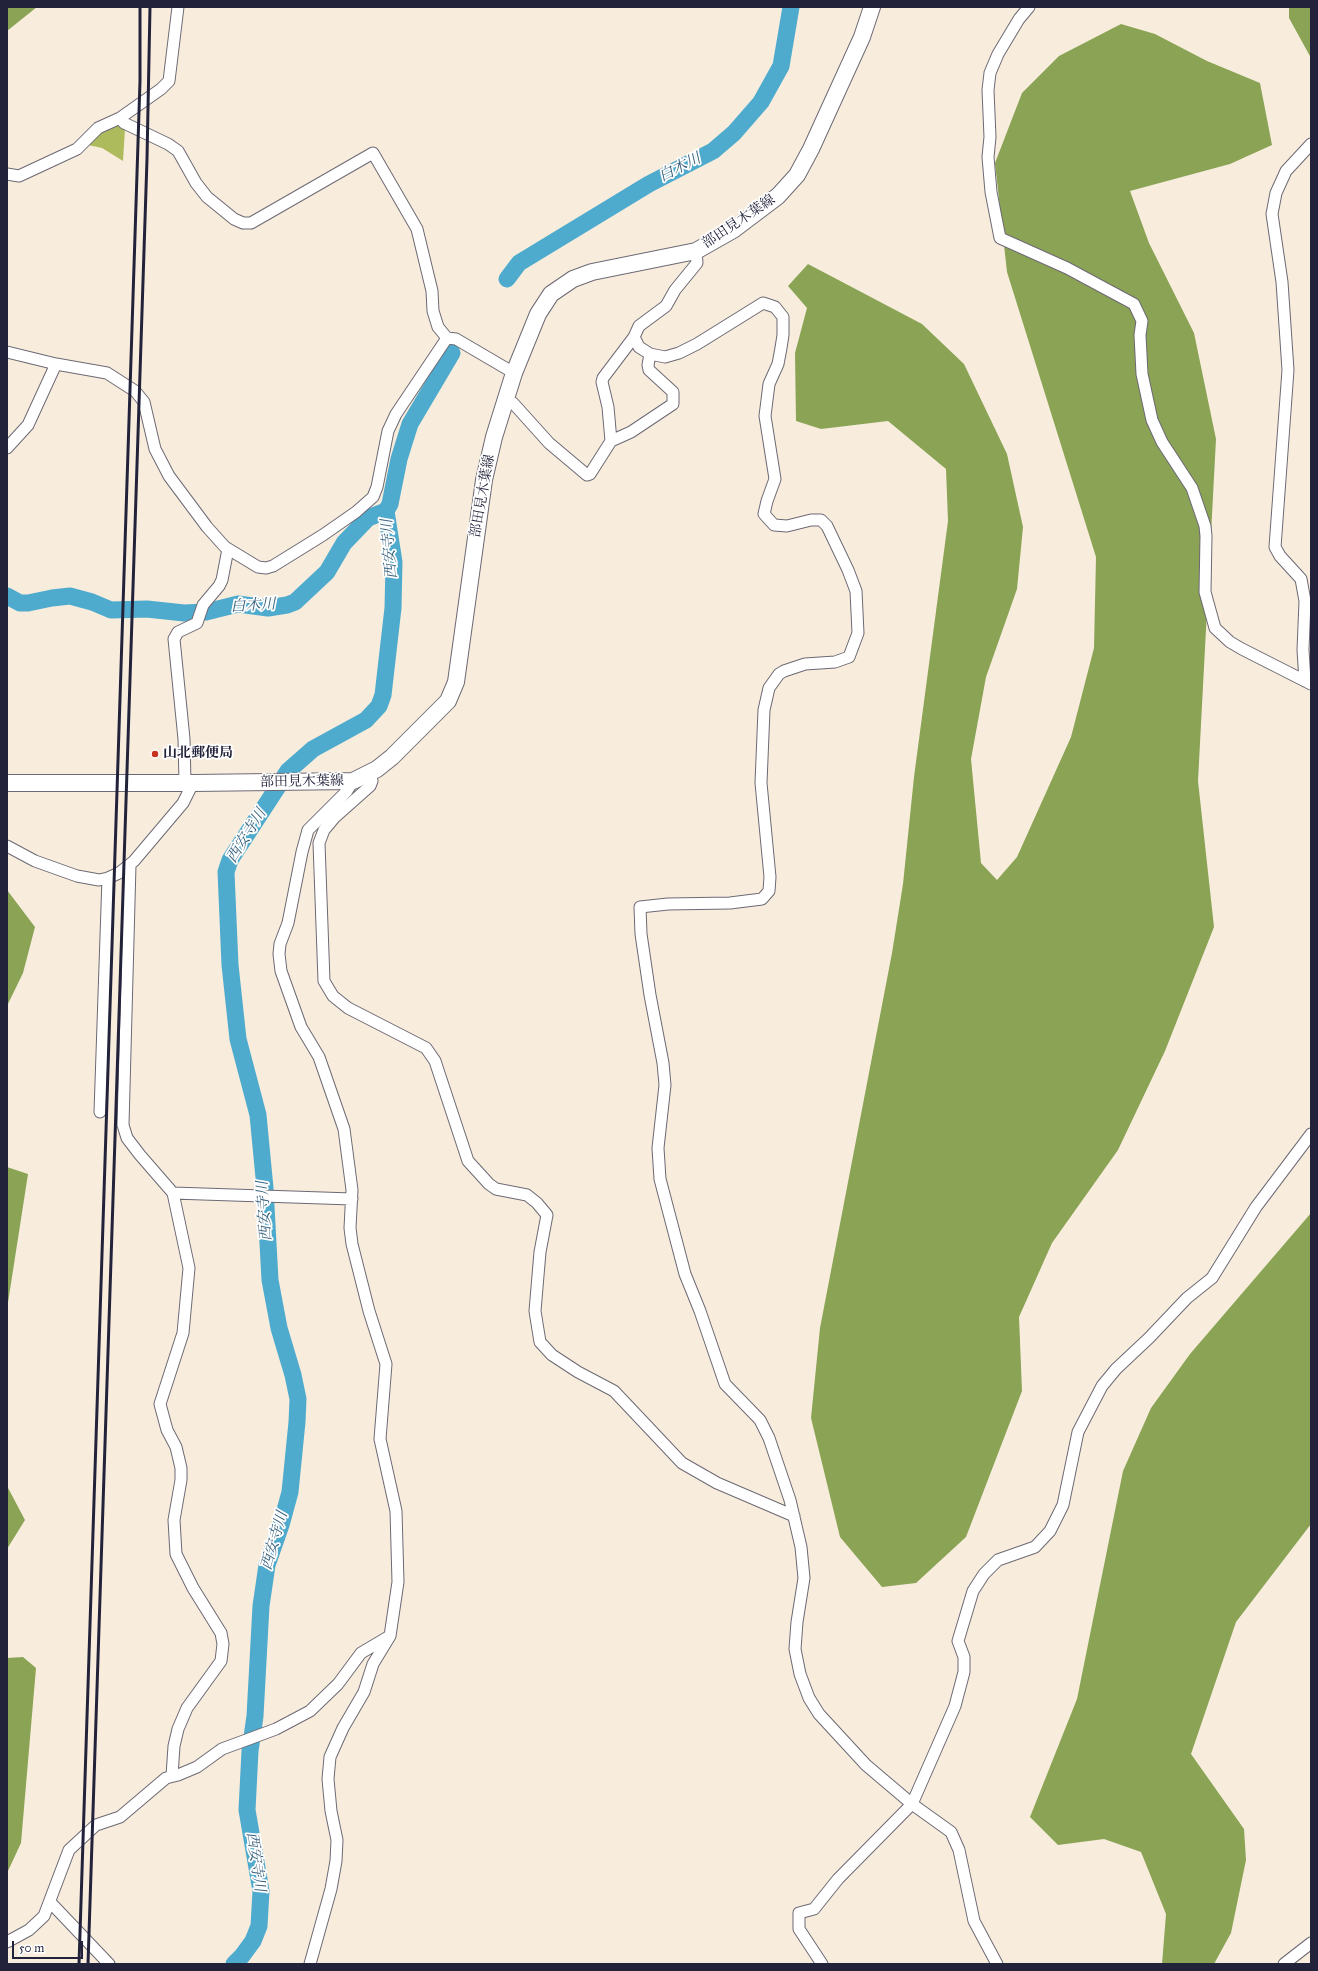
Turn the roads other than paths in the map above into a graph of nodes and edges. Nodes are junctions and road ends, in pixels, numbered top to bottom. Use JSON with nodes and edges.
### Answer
{"nodes":[{"id":1,"x":178,"y":7,"type":"edge"},
{"id":2,"x":872,"y":7,"type":"edge"},
{"id":3,"x":1029,"y":7,"type":"edge"},
{"id":4,"x":120,"y":118,"type":"junction"},
{"id":5,"x":1311,"y":144,"type":"edge"},
{"id":6,"x":7,"y":174,"type":"edge"},
{"id":7,"x":696,"y":251,"type":"junction"},
{"id":8,"x":634,"y":337,"type":"junction"},
{"id":9,"x":447,"y":338,"type":"junction"},
{"id":10,"x":7,"y":352,"type":"edge"},
{"id":11,"x":650,"y":354,"type":"junction"},
{"id":12,"x":56,"y":364,"type":"junction"},
{"id":13,"x":514,"y":373,"type":"junction"},
{"id":14,"x":506,"y":401,"type":"junction"},
{"id":15,"x":611,"y":441,"type":"junction"},
{"id":16,"x":7,"y":448,"type":"edge"},
{"id":17,"x":228,"y":549,"type":"junction"},
{"id":18,"x":1308,"y":682,"type":"edge"},
{"id":19,"x":370,"y":772,"type":"junction"},
{"id":20,"x":353,"y":781,"type":"junction"},
{"id":21,"x":7,"y":783,"type":"edge"},
{"id":22,"x":189,"y":783,"type":"junction"},
{"id":23,"x":7,"y":846,"type":"edge"},
{"id":24,"x":130,"y":865,"type":"junction"},
{"id":25,"x":108,"y":878,"type":"junction"},
{"id":26,"x":100,"y":1112,"type":"dead end"},
{"id":27,"x":1311,"y":1134,"type":"edge"},
{"id":28,"x":173,"y":1193,"type":"junction"},
{"id":29,"x":352,"y":1199,"type":"junction"},
{"id":30,"x":794,"y":1516,"type":"junction"},
{"id":31,"x":390,"y":1636,"type":"junction"},
{"id":32,"x":172,"y":1776,"type":"junction"},
{"id":33,"x":912,"y":1804,"type":"junction"},
{"id":34,"x":50,"y":1902,"type":"junction"},
{"id":35,"x":7,"y":1942,"type":"edge"},
{"id":36,"x":1311,"y":1943,"type":"edge"},
{"id":37,"x":109,"y":1964,"type":"edge"},
{"id":38,"x":310,"y":1964,"type":"edge"},
{"id":39,"x":822,"y":1964,"type":"edge"},
{"id":40,"x":996,"y":1964,"type":"edge"},
{"id":41,"x":1284,"y":1964,"type":"edge"}],
"edges":[{"from":1,"to":4,"type":"street"},
{"from":2,"to":7,"type":"main road","name":"部田見木葉線"},
{"from":3,"to":18,"type":"street"},
{"from":4,"to":6,"type":"street"},
{"from":4,"to":9,"type":"street"},
{"from":5,"to":18,"type":"street"},
{"from":7,"to":8,"type":"street"},
{"from":7,"to":13,"type":"main road","name":"部田見木葉線"},
{"from":8,"to":11,"type":"street"},
{"from":8,"to":15,"type":"street"},
{"from":9,"to":13,"type":"street"},
{"from":9,"to":17,"type":"street"},
{"from":10,"to":12,"type":"street"},
{"from":11,"to":15,"type":"street"},
{"from":11,"to":30,"type":"street"},
{"from":12,"to":16,"type":"street"},
{"from":12,"to":17,"type":"street"},
{"from":13,"to":14,"type":"main road","name":"部田見木葉線"},
{"from":14,"to":15,"type":"street"},
{"from":14,"to":19,"type":"main road","name":"部田見木葉線"},
{"from":17,"to":22,"type":"street"},
{"from":19,"to":20,"type":"main road","name":"部田見木葉線"},
{"from":19,"to":30,"type":"street"},
{"from":20,"to":22,"type":"main road","name":"部田見木葉線"},
{"from":20,"to":29,"type":"street"},
{"from":21,"to":22,"type":"main road","name":"部田見木葉線"},
{"from":22,"to":24,"type":"street"},
{"from":23,"to":25,"type":"street"},
{"from":24,"to":25,"type":"street"},
{"from":24,"to":28,"type":"street"},
{"from":25,"to":26,"type":"street"},
{"from":27,"to":33,"type":"street"},
{"from":28,"to":29,"type":"street"},
{"from":28,"to":32,"type":"street"},
{"from":29,"to":31,"type":"street"},
{"from":30,"to":33,"type":"street"},
{"from":31,"to":32,"type":"street"},
{"from":31,"to":38,"type":"street"},
{"from":32,"to":34,"type":"street"},
{"from":33,"to":39,"type":"street"},
{"from":33,"to":40,"type":"street"},
{"from":34,"to":35,"type":"street"},
{"from":34,"to":37,"type":"street"},
{"from":36,"to":41,"type":"street"}]}
